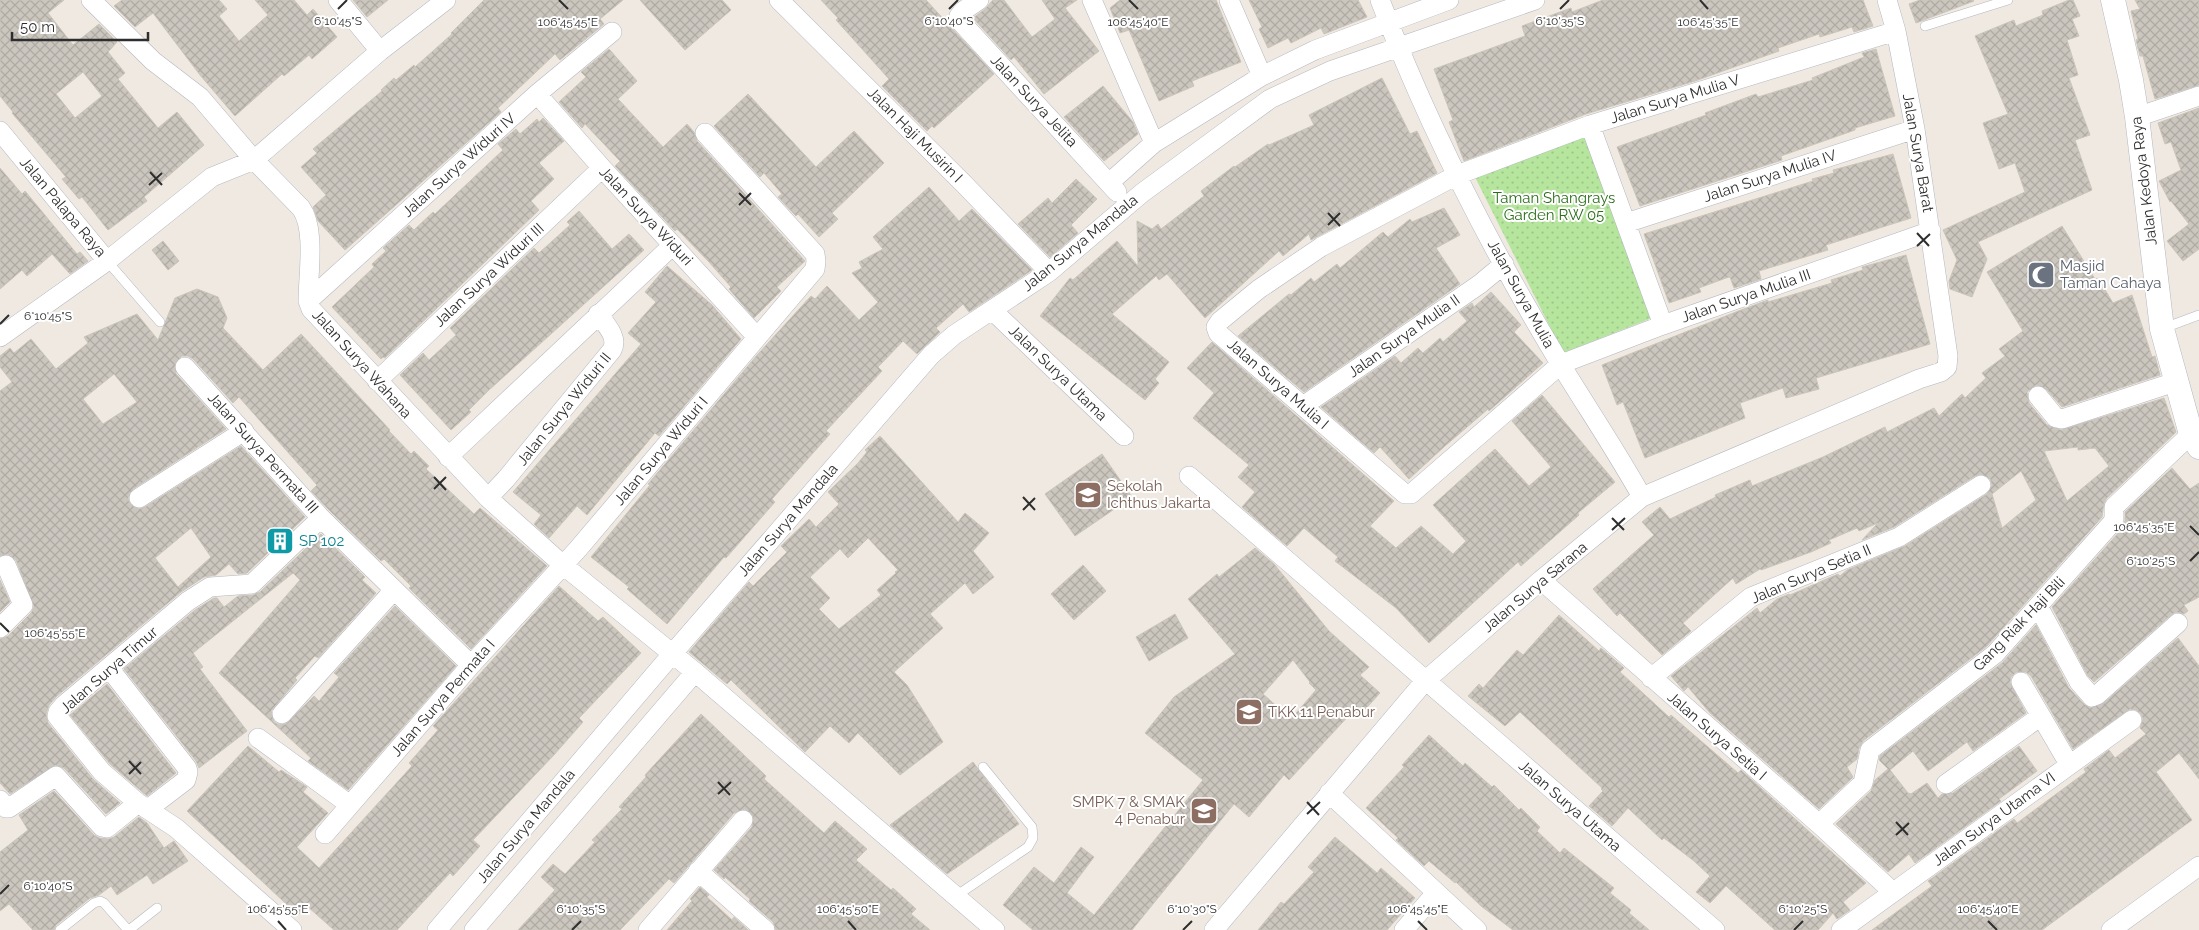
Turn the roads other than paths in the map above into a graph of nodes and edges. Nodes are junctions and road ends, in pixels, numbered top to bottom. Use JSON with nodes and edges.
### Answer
{"nodes":[{"id":1,"x":91,"y":0,"type":"edge"},
{"id":2,"x":338,"y":0,"type":"edge"},
{"id":3,"x":446,"y":0,"type":"edge"},
{"id":4,"x":779,"y":0,"type":"edge"},
{"id":5,"x":979,"y":0,"type":"edge"},
{"id":6,"x":1092,"y":0,"type":"edge"},
{"id":7,"x":1228,"y":0,"type":"edge"},
{"id":8,"x":1380,"y":0,"type":"edge"},
{"id":9,"x":1449,"y":0,"type":"edge"},
{"id":10,"x":1535,"y":0,"type":"edge"},
{"id":11,"x":1887,"y":0,"type":"edge"},
{"id":12,"x":2008,"y":0,"type":"edge"},
{"id":13,"x":2112,"y":0,"type":"edge"},
{"id":14,"x":1388,"y":21,"type":"junction"},
{"id":15,"x":1925,"y":26,"type":"dead end"},
{"id":16,"x":612,"y":32,"type":"dead end"},
{"id":17,"x":1896,"y":32,"type":"junction"},
{"id":18,"x":1397,"y":46,"type":"junction"},
{"id":19,"x":380,"y":51,"type":"junction"},
{"id":20,"x":1262,"y":76,"type":"junction"},
{"id":21,"x":537,"y":94,"type":"junction"},
{"id":22,"x":2199,"y":96,"type":"edge"},
{"id":23,"x":2137,"y":118,"type":"junction"},
{"id":24,"x":1590,"y":125,"type":"junction"},
{"id":25,"x":1915,"y":129,"type":"junction"},
{"id":26,"x":0,"y":131,"type":"edge"},
{"id":27,"x":705,"y":133,"type":"dead end"},
{"id":28,"x":1154,"y":143,"type":"junction"},
{"id":29,"x":254,"y":160,"type":"junction"},
{"id":30,"x":602,"y":168,"type":"junction"},
{"id":31,"x":1457,"y":175,"type":"junction"},
{"id":32,"x":1109,"y":183,"type":"junction"},
{"id":33,"x":1128,"y":204,"type":"junction"},
{"id":34,"x":1626,"y":223,"type":"junction"},
{"id":35,"x":1931,"y":231,"type":"junction"},
{"id":36,"x":673,"y":245,"type":"junction"},
{"id":37,"x":107,"y":261,"type":"junction"},
{"id":38,"x":1504,"y":264,"type":"junction"},
{"id":39,"x":1049,"y":272,"type":"junction"},
{"id":40,"x":308,"y":301,"type":"junction"},
{"id":41,"x":993,"y":311,"type":"junction"},
{"id":42,"x":598,"y":314,"type":"junction"},
{"id":43,"x":2199,"y":315,"type":"edge"},
{"id":44,"x":160,"y":322,"type":"dead end"},
{"id":45,"x":1664,"y":325,"type":"junction"},
{"id":46,"x":2162,"y":329,"type":"junction"},
{"id":47,"x":0,"y":337,"type":"edge"},
{"id":48,"x":758,"y":337,"type":"junction"},
{"id":49,"x":1561,"y":364,"type":"junction"},
{"id":50,"x":184,"y":367,"type":"dead end"},
{"id":51,"x":1947,"y":367,"type":"joint"},
{"id":52,"x":377,"y":381,"type":"junction"},
{"id":53,"x":2175,"y":382,"type":"junction"},
{"id":54,"x":2038,"y":396,"type":"dead end"},
{"id":55,"x":1303,"y":406,"type":"junction"},
{"id":56,"x":244,"y":430,"type":"junction"},
{"id":57,"x":1124,"y":436,"type":"dead end"},
{"id":58,"x":2195,"y":441,"type":"edge"},
{"id":59,"x":448,"y":457,"type":"junction"},
{"id":60,"x":1189,"y":476,"type":"dead end"},
{"id":61,"x":1981,"y":485,"type":"dead end"},
{"id":62,"x":1642,"y":497,"type":"junction"},
{"id":63,"x":139,"y":498,"type":"dead end"},
{"id":64,"x":488,"y":498,"type":"junction"},
{"id":65,"x":321,"y":518,"type":"junction"},
{"id":66,"x":2,"y":562,"type":"edge"},
{"id":67,"x":563,"y":565,"type":"junction"},
{"id":68,"x":1541,"y":580,"type":"junction"},
{"id":69,"x":394,"y":590,"type":"junction"},
{"id":70,"x":2038,"y":606,"type":"junction"},
{"id":71,"x":2178,"y":623,"type":"dead end"},
{"id":72,"x":0,"y":628,"type":"edge"},
{"id":73,"x":673,"y":653,"type":"junction"},
{"id":74,"x":471,"y":665,"type":"junction"},
{"id":75,"x":109,"y":668,"type":"junction"},
{"id":76,"x":696,"y":672,"type":"junction"},
{"id":77,"x":1651,"y":678,"type":"junction"},
{"id":78,"x":1424,"y":681,"type":"junction"},
{"id":79,"x":2021,"y":682,"type":"dead end"},
{"id":80,"x":282,"y":714,"type":"dead end"},
{"id":81,"x":2041,"y":716,"type":"junction"},
{"id":82,"x":2132,"y":720,"type":"dead end"},
{"id":83,"x":258,"y":738,"type":"dead end"},
{"id":84,"x":2070,"y":764,"type":"junction"},
{"id":85,"x":983,"y":767,"type":"dead end"},
{"id":86,"x":1946,"y":784,"type":"dead end"},
{"id":87,"x":1329,"y":794,"type":"junction"},
{"id":88,"x":0,"y":800,"type":"edge"},
{"id":89,"x":350,"y":805,"type":"junction"},
{"id":90,"x":143,"y":806,"type":"junction"},
{"id":91,"x":743,"y":820,"type":"dead end"},
{"id":92,"x":1819,"y":824,"type":"junction"},
{"id":93,"x":325,"y":834,"type":"dead end"},
{"id":94,"x":501,"y":856,"type":"junction"},
{"id":95,"x":2199,"y":866,"type":"edge"},
{"id":96,"x":698,"y":872,"type":"junction"},
{"id":97,"x":523,"y":874,"type":"junction"},
{"id":98,"x":1893,"y":892,"type":"junction"},
{"id":99,"x":1436,"y":894,"type":"junction"},
{"id":100,"x":956,"y":896,"type":"junction"},
{"id":101,"x":156,"y":908,"type":"dead end"},
{"id":102,"x":60,"y":930,"type":"edge"},
{"id":103,"x":128,"y":930,"type":"edge"},
{"id":104,"x":292,"y":930,"type":"edge"},
{"id":105,"x":438,"y":930,"type":"edge"},
{"id":106,"x":474,"y":930,"type":"edge"},
{"id":107,"x":648,"y":930,"type":"edge"},
{"id":108,"x":764,"y":930,"type":"edge"},
{"id":109,"x":995,"y":930,"type":"edge"},
{"id":110,"x":1214,"y":930,"type":"edge"},
{"id":111,"x":1404,"y":930,"type":"edge"},
{"id":112,"x":1477,"y":930,"type":"edge"},
{"id":113,"x":1715,"y":930,"type":"edge"},
{"id":114,"x":1841,"y":930,"type":"edge"},
{"id":115,"x":2111,"y":930,"type":"edge"}],
"edges":[{"from":1,"to":29,"type":"street","name":"Jalan Surya Wahana"},
{"from":2,"to":19,"type":"street"},
{"from":3,"to":19,"type":"street"},
{"from":4,"to":39,"type":"street","name":"Jalan Haji Musirin I"},
{"from":5,"to":32,"type":"street","name":"Jalan Surya Jelita"},
{"from":6,"to":28,"type":"street"},
{"from":7,"to":20,"type":"street"},
{"from":8,"to":14,"type":"street","name":"Jalan Surya Mulia"},
{"from":9,"to":14,"type":"street","name":"Jalan Surya Mandala"},
{"from":10,"to":18,"type":"street","name":"Jalan Surya Mandala"},
{"from":11,"to":17,"type":"street","name":"Jalan Surya Barat"},
{"from":12,"to":15,"type":"lane"},
{"from":13,"to":23,"type":"street","name":"Jalan Kedoya Raya"},
{"from":14,"to":18,"type":"street","name":"Jalan Surya Mulia"},
{"from":14,"to":20,"type":"street","name":"Jalan Surya Mandala"},
{"from":16,"to":21,"type":"street","name":"Jalan Surya Widuri IV"},
{"from":17,"to":24,"type":"street","name":"Jalan Surya Mulia V"},
{"from":17,"to":25,"type":"street","name":"Jalan Surya Barat"},
{"from":18,"to":31,"type":"street","name":"Jalan Surya Mulia"},
{"from":18,"to":33,"type":"street","name":"Jalan Surya Mandala"},
{"from":19,"to":29,"type":"street"},
{"from":20,"to":28,"type":"street","name":"Jalan Surya Mandala"},
{"from":21,"to":30,"type":"street","name":"Jalan Surya Widuri"},
{"from":21,"to":40,"type":"street","name":"Jalan Surya Widuri IV"},
{"from":22,"to":23,"type":"street"},
{"from":23,"to":46,"type":"street","name":"Jalan Kedoya Raya"},
{"from":24,"to":31,"type":"street","name":"Jalan Surya Mulia V"},
{"from":24,"to":34,"type":"street"},
{"from":25,"to":34,"type":"street","name":"Jalan Surya Mulia IV"},
{"from":25,"to":35,"type":"street","name":"Jalan Surya Barat"},
{"from":26,"to":37,"type":"street","name":"Jalan Palapa Raya"},
{"from":27,"to":48,"type":"street","name":"Jalan Surya Widuri I"},
{"from":28,"to":32,"type":"street","name":"Jalan Surya Mandala"},
{"from":29,"to":37,"type":"street","name":"Jalan Palapa Raya"},
{"from":29,"to":40,"type":"street","name":"Jalan Surya Wahana"},
{"from":30,"to":36,"type":"street","name":"Jalan Surya Widuri"},
{"from":30,"to":52,"type":"street","name":"Jalan Surya Widuri III"},
{"from":31,"to":38,"type":"street","name":"Jalan Surya Mulia"},
{"from":31,"to":55,"type":"street","name":"Jalan Surya Mulia I"},
{"from":32,"to":33,"type":"street","name":"Jalan Surya Jelita"},
{"from":33,"to":39,"type":"street","name":"Jalan Surya Mandala"},
{"from":34,"to":45,"type":"street"},
{"from":35,"to":45,"type":"street","name":"Jalan Surya Mulia III"},
{"from":35,"to":51,"type":"street","name":"Jalan Surya Barat"},
{"from":36,"to":42,"type":"street"},
{"from":36,"to":48,"type":"street","name":"Jalan Surya Widuri"},
{"from":37,"to":44,"type":"lane"},
{"from":37,"to":47,"type":"street"},
{"from":38,"to":49,"type":"street","name":"Jalan Surya Mulia"},
{"from":38,"to":55,"type":"street","name":"Jalan Surya Mulia II"},
{"from":39,"to":41,"type":"street","name":"Jalan Surya Mandala"},
{"from":40,"to":52,"type":"street","name":"Jalan Surya Wahana"},
{"from":41,"to":57,"type":"street","name":"Jalan Surya Utama"},
{"from":41,"to":73,"type":"street","name":"Jalan Surya Mandala"},
{"from":42,"to":59,"type":"street"},
{"from":42,"to":64,"type":"street","name":"Jalan Surya Widuri II"},
{"from":43,"to":46,"type":"lane"},
{"from":45,"to":49,"type":"street","name":"Jalan Surya Mulia III"},
{"from":46,"to":53,"type":"street","name":"Jalan Kedoya Raya"},
{"from":48,"to":67,"type":"street","name":"Jalan Surya Widuri I"},
{"from":49,"to":55,"type":"street","name":"Jalan Surya Mulia I"},
{"from":49,"to":62,"type":"street","name":"Jalan Surya Mulia"},
{"from":50,"to":56,"type":"street","name":"Jalan Surya Permata III"},
{"from":51,"to":62,"type":"street","name":"Jalan Surya Sarana"},
{"from":52,"to":59,"type":"street","name":"Jalan Surya Wahana"},
{"from":53,"to":54,"type":"street"},
{"from":53,"to":58,"type":"street","name":"Jalan Kedoya Raya"},
{"from":56,"to":63,"type":"street"},
{"from":56,"to":65,"type":"street","name":"Jalan Surya Permata III"},
{"from":58,"to":70,"type":"street","name":"Gang Riak Haji Bili"},
{"from":59,"to":64,"type":"street","name":"Jalan Surya Wahana"},
{"from":60,"to":78,"type":"street","name":"Jalan Surya Utama"},
{"from":61,"to":77,"type":"street","name":"Jalan Surya Setia II"},
{"from":62,"to":68,"type":"street","name":"Jalan Surya Sarana"},
{"from":64,"to":67,"type":"street","name":"Jalan Surya Wahana"},
{"from":65,"to":69,"type":"street","name":"Jalan Surya Permata III"},
{"from":65,"to":75,"type":"street","name":"Jalan Surya Timur"},
{"from":66,"to":72,"type":"street"},
{"from":67,"to":73,"type":"street"},
{"from":67,"to":74,"type":"street","name":"Jalan Surya Permata I"},
{"from":68,"to":77,"type":"street","name":"Jalan Surya Setia I"},
{"from":68,"to":78,"type":"street","name":"Jalan Surya Sarana"},
{"from":69,"to":74,"type":"street","name":"Jalan Surya Permata III"},
{"from":69,"to":80,"type":"street"},
{"from":70,"to":71,"type":"street"},
{"from":70,"to":92,"type":"street","name":"Gang Riak Haji Bili"},
{"from":73,"to":76,"type":"street"},
{"from":73,"to":94,"type":"street","name":"Jalan Surya Mandala"},
{"from":74,"to":89,"type":"street","name":"Jalan Surya Permata I"},
{"from":75,"to":90,"type":"street"},
{"from":75,"to":90,"type":"street","name":"Jalan Surya Timur"},
{"from":76,"to":97,"type":"street","name":"Jalan Surya Mandala"},
{"from":76,"to":100,"type":"street"},
{"from":77,"to":92,"type":"street","name":"Jalan Surya Setia I"},
{"from":78,"to":87,"type":"street","name":"Jalan Surya Sarana"},
{"from":78,"to":113,"type":"street","name":"Jalan Surya Utama"},
{"from":79,"to":81,"type":"street","name":"Jalan Surya Utama VI"},
{"from":81,"to":84,"type":"street","name":"Jalan Surya Utama VI"},
{"from":81,"to":86,"type":"street"},
{"from":82,"to":84,"type":"street"},
{"from":83,"to":89,"type":"street"},
{"from":84,"to":98,"type":"street","name":"Jalan Surya Utama VI"},
{"from":85,"to":100,"type":"lane"},
{"from":87,"to":99,"type":"street"},
{"from":87,"to":110,"type":"street","name":"Jalan Surya Sarana"},
{"from":88,"to":90,"type":"street"},
{"from":89,"to":93,"type":"street","name":"Jalan Surya Permata I"},
{"from":90,"to":104,"type":"street","name":"Jalan Surya Timur"},
{"from":91,"to":96,"type":"street"},
{"from":92,"to":98,"type":"street","name":"Jalan Surya Setia I"},
{"from":94,"to":97,"type":"street"},
{"from":94,"to":105,"type":"street","name":"Jalan Surya Mandala"},
{"from":95,"to":115,"type":"street"},
{"from":96,"to":107,"type":"street"},
{"from":96,"to":108,"type":"street"},
{"from":97,"to":106,"type":"street","name":"Jalan Surya Mandala"},
{"from":98,"to":114,"type":"street","name":"Jalan Surya Utama VI"},
{"from":99,"to":111,"type":"street"},
{"from":99,"to":112,"type":"street"},
{"from":100,"to":109,"type":"street"},
{"from":101,"to":103,"type":"lane"},
{"from":102,"to":103,"type":"lane"}]}
